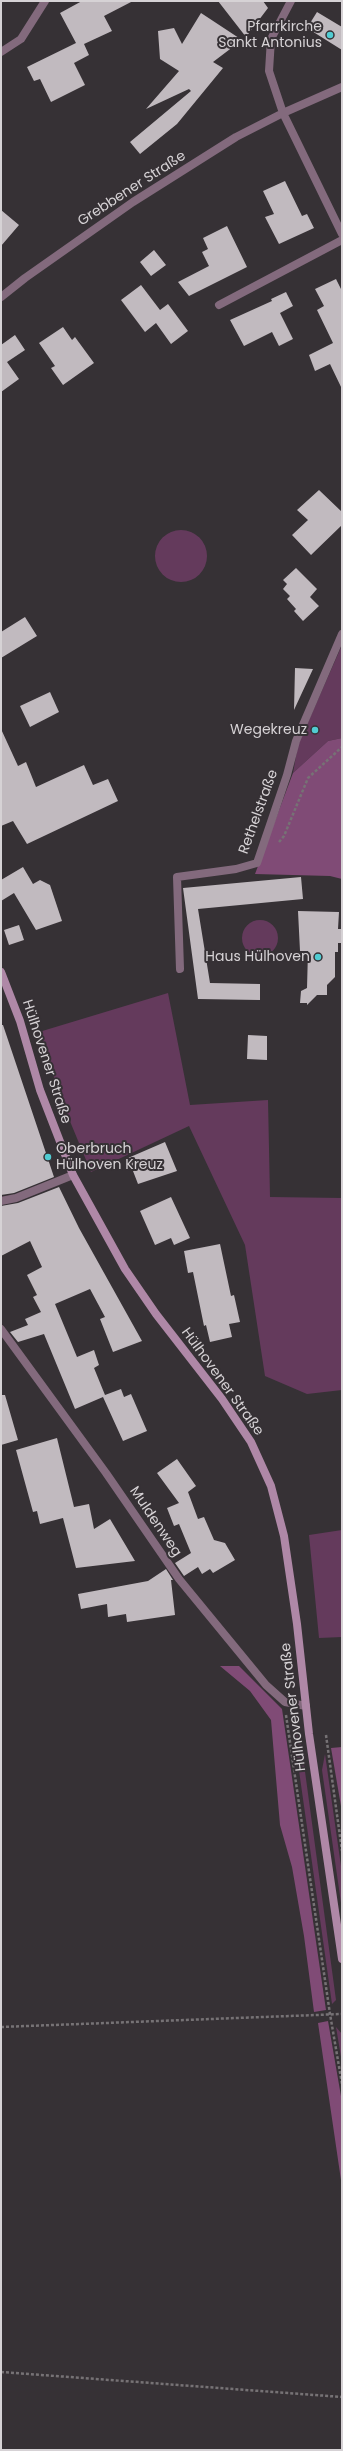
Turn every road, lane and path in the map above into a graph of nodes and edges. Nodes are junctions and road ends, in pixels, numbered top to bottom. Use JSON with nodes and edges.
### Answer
{"nodes":[{"id":1,"x":45,"y":1,"type":"edge"},
{"id":2,"x":292,"y":1,"type":"edge"},
{"id":3,"x":1,"y":52,"type":"edge"},
{"id":4,"x":342,"y":87,"type":"edge"},
{"id":5,"x":283,"y":113,"type":"junction"},
{"id":6,"x":342,"y":234,"type":"edge"},
{"id":7,"x":342,"y":240,"type":"edge"},
{"id":8,"x":1,"y":297,"type":"edge"},
{"id":9,"x":219,"y":305,"type":"dead end"},
{"id":10,"x":342,"y":634,"type":"edge"},
{"id":11,"x":342,"y":747,"type":"edge"},
{"id":12,"x":273,"y":847,"type":"dead end"},
{"id":13,"x":180,"y":969,"type":"dead end"},
{"id":14,"x":1,"y":972,"type":"edge"},
{"id":15,"x":73,"y":1175,"type":"junction"},
{"id":16,"x":1,"y":1201,"type":"edge"},
{"id":17,"x":1,"y":1329,"type":"edge"},
{"id":18,"x":285,"y":1702,"type":"junction"},
{"id":19,"x":306,"y":1706,"type":"junction"},
{"id":20,"x":326,"y":1735,"type":"dead end"},
{"id":21,"x":342,"y":1851,"type":"edge"},
{"id":22,"x":342,"y":1959,"type":"edge"},
{"id":23,"x":330,"y":2014,"type":"junction"},
{"id":24,"x":342,"y":2014,"type":"edge"},
{"id":25,"x":1,"y":2027,"type":"edge"},
{"id":26,"x":342,"y":2084,"type":"edge"},
{"id":27,"x":1,"y":2372,"type":"edge"},
{"id":28,"x":342,"y":2397,"type":"edge"}],
"edges":[{"from":1,"to":3,"type":"street"},
{"from":2,"to":5,"type":"street"},
{"from":4,"to":5,"type":"street","name":"Grebbener Straße"},
{"from":5,"to":6,"type":"street"},
{"from":5,"to":8,"type":"street","name":"Grebbener Straße"},
{"from":7,"to":9,"type":"street"},
{"from":10,"to":13,"type":"street","name":"Rethelstraße"},
{"from":11,"to":12,"type":"path"},
{"from":14,"to":15,"type":"main road","name":"Hülhovener Straße"},
{"from":15,"to":16,"type":"street"},
{"from":15,"to":19,"type":"main road","name":"Hülhovener Straße"},
{"from":17,"to":18,"type":"street","name":"Muldenweg"},
{"from":18,"to":19,"type":"street"},
{"from":18,"to":23,"type":"path"},
{"from":19,"to":22,"type":"main road","name":"Hülhovener Straße"},
{"from":20,"to":21,"type":"path"},
{"from":23,"to":24,"type":"path"},
{"from":23,"to":25,"type":"path"},
{"from":23,"to":26,"type":"path"},
{"from":27,"to":28,"type":"path"}]}
